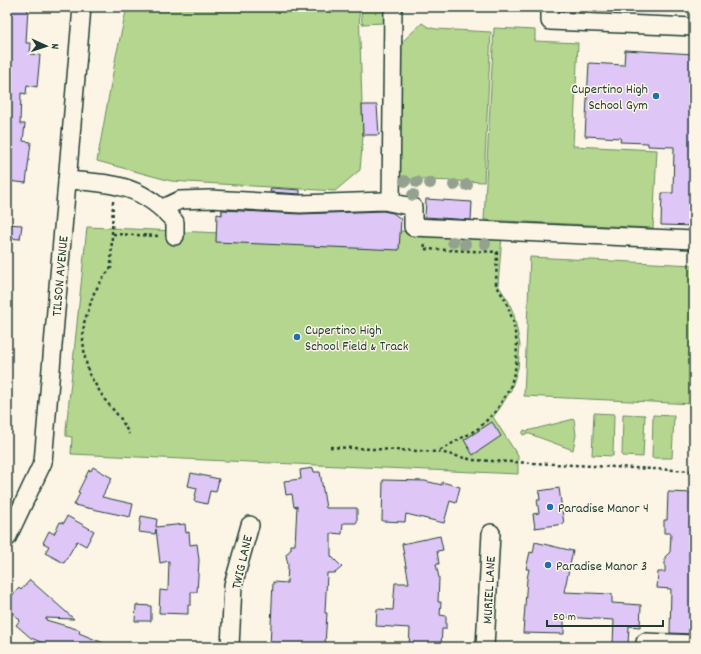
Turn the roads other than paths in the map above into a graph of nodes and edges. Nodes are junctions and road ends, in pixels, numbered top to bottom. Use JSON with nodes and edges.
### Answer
{"nodes":[{"id":1,"x":82,"y":7,"type":"edge"},
{"id":2,"x":393,"y":7,"type":"edge"},
{"id":3,"x":550,"y":14,"type":"edge"},
{"id":4,"x":694,"y":27,"type":"edge"},
{"id":5,"x":67,"y":180,"type":"junction"},
{"id":6,"x":391,"y":202,"type":"junction"},
{"id":7,"x":163,"y":208,"type":"junction"},
{"id":8,"x":175,"y":236,"type":"road end"},
{"id":9,"x":694,"y":240,"type":"edge"},
{"id":10,"x":250,"y":525,"type":"dead end"},
{"id":11,"x":491,"y":534,"type":"dead end"},
{"id":12,"x":7,"y":538,"type":"edge"},
{"id":13,"x":645,"y":642,"type":"dead end"},
{"id":14,"x":694,"y":644,"type":"edge"},
{"id":15,"x":230,"y":647,"type":"edge"},
{"id":16,"x":485,"y":647,"type":"edge"}],
"edges":[{"from":1,"to":5,"type":"street","name":"TILSON AVENUE"},
{"from":2,"to":6,"type":"street"},
{"from":3,"to":4,"type":"street"},
{"from":5,"to":7,"type":"street"},
{"from":5,"to":12,"type":"street","name":"TILSON AVENUE"},
{"from":6,"to":7,"type":"street"},
{"from":6,"to":9,"type":"street"},
{"from":7,"to":8,"type":"street"},
{"from":10,"to":15,"type":"street","name":"TWIG LANE"},
{"from":11,"to":16,"type":"street","name":"MURIEL LANE"},
{"from":13,"to":14,"type":"street"}]}
